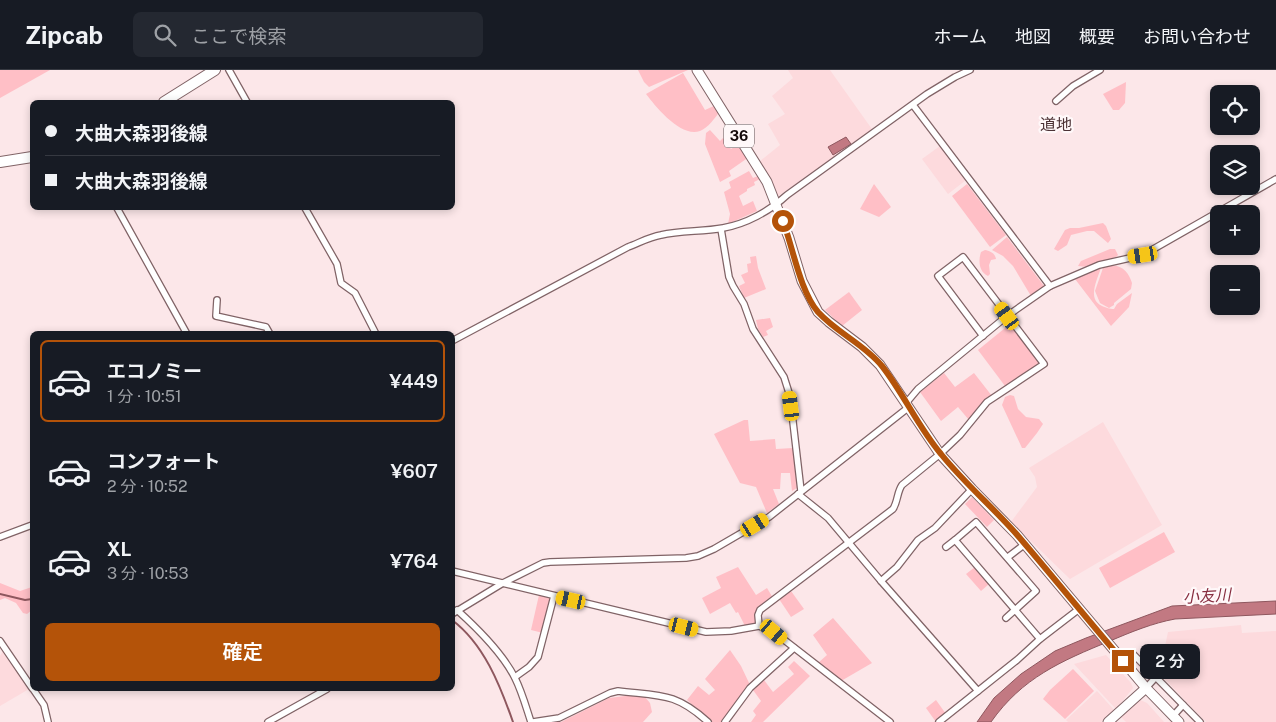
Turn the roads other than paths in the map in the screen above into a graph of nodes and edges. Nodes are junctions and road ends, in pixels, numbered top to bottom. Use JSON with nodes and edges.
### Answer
{"nodes":[{"id":1,"x":214,"y":70,"type":"edge"},
{"id":2,"x":229,"y":70,"type":"edge"},
{"id":3,"x":697,"y":70,"type":"edge"},
{"id":4,"x":970,"y":70,"type":"edge"},
{"id":5,"x":1100,"y":70,"type":"edge"},
{"id":6,"x":1088,"y":73,"type":"edge"},
{"id":7,"x":167,"y":100,"type":"edge"},
{"id":8,"x":246,"y":100,"type":"edge"},
{"id":9,"x":1056,"y":102,"type":"dead end"},
{"id":10,"x":913,"y":106,"type":"junction"},
{"id":11,"x":30,"y":157,"type":"edge"},
{"id":12,"x":0,"y":162,"type":"edge"},
{"id":13,"x":1276,"y":179,"type":"edge"},
{"id":14,"x":777,"y":205,"type":"junction"},
{"id":15,"x":119,"y":210,"type":"edge"},
{"id":16,"x":306,"y":210,"type":"edge"},
{"id":17,"x":721,"y":228,"type":"junction"},
{"id":18,"x":1050,"y":286,"type":"junction"},
{"id":19,"x":217,"y":300,"type":"dead end"},
{"id":20,"x":1007,"y":316,"type":"junction"},
{"id":21,"x":185,"y":331,"type":"edge"},
{"id":22,"x":268,"y":331,"type":"edge"},
{"id":23,"x":374,"y":331,"type":"edge"},
{"id":24,"x":983,"y":336,"type":"junction"},
{"id":25,"x":455,"y":339,"type":"edge"},
{"id":26,"x":908,"y":405,"type":"junction"},
{"id":27,"x":940,"y":454,"type":"junction"},
{"id":28,"x":972,"y":489,"type":"junction"},
{"id":29,"x":799,"y":493,"type":"junction"},
{"id":30,"x":30,"y":526,"type":"edge"},
{"id":31,"x":0,"y":537,"type":"edge"},
{"id":32,"x":955,"y":540,"type":"junction"},
{"id":33,"x":849,"y":543,"type":"junction"},
{"id":34,"x":1024,"y":544,"type":"junction"},
{"id":35,"x":946,"y":548,"type":"dead end"},
{"id":36,"x":1008,"y":557,"type":"junction"},
{"id":37,"x":455,"y":572,"type":"edge"},
{"id":38,"x":881,"y":581,"type":"junction"},
{"id":39,"x":504,"y":583,"type":"junction"},
{"id":40,"x":554,"y":596,"type":"junction"},
{"id":41,"x":1015,"y":609,"type":"junction"},
{"id":42,"x":1079,"y":609,"type":"junction"},
{"id":43,"x":455,"y":612,"type":"edge"},
{"id":44,"x":1006,"y":618,"type":"dead end"},
{"id":45,"x":759,"y":626,"type":"junction"},
{"id":46,"x":1040,"y":639,"type":"junction"},
{"id":47,"x":0,"y":641,"type":"edge"},
{"id":48,"x":794,"y":648,"type":"junction"},
{"id":49,"x":1133,"y":654,"type":"dead end"},
{"id":50,"x":515,"y":677,"type":"junction"},
{"id":51,"x":1156,"y":677,"type":"junction"},
{"id":52,"x":30,"y":684,"type":"edge"},
{"id":53,"x":1146,"y":688,"type":"junction"},
{"id":54,"x":35,"y":691,"type":"edge"},
{"id":55,"x":323,"y":691,"type":"edge"},
{"id":56,"x":978,"y":691,"type":"junction"},
{"id":57,"x":1183,"y":705,"type":"junction"},
{"id":58,"x":1176,"y":719,"type":"edge"},
{"id":59,"x":48,"y":722,"type":"edge"},
{"id":60,"x":268,"y":722,"type":"edge"},
{"id":61,"x":532,"y":722,"type":"edge"},
{"id":62,"x":708,"y":722,"type":"edge"},
{"id":63,"x":725,"y":722,"type":"edge"},
{"id":64,"x":890,"y":722,"type":"edge"},
{"id":65,"x":939,"y":722,"type":"edge"},
{"id":66,"x":1108,"y":722,"type":"edge"},
{"id":67,"x":1200,"y":722,"type":"edge"}],
"edges":[{"from":1,"to":7,"type":"highway"},
{"from":2,"to":8,"type":"street"},
{"from":3,"to":14,"type":"main road","number":"36"},
{"from":4,"to":10,"type":"street"},
{"from":5,"to":6,"type":"street"},
{"from":6,"to":9,"type":"street"},
{"from":10,"to":14,"type":"street"},
{"from":10,"to":18,"type":"street"},
{"from":11,"to":12,"type":"highway"},
{"from":13,"to":18,"type":"street"},
{"from":14,"to":17,"type":"street"},
{"from":14,"to":26,"type":"main road","number":"36"},
{"from":15,"to":21,"type":"street"},
{"from":16,"to":23,"type":"street"},
{"from":17,"to":25,"type":"street"},
{"from":17,"to":29,"type":"street"},
{"from":18,"to":20,"type":"street"},
{"from":19,"to":22,"type":"street"},
{"from":20,"to":24,"type":"street"},
{"from":20,"to":24,"type":"street"},
{"from":20,"to":27,"type":"street"},
{"from":24,"to":26,"type":"street"},
{"from":26,"to":27,"type":"main road","number":"36"},
{"from":26,"to":29,"type":"street"},
{"from":27,"to":28,"type":"main road","number":"36"},
{"from":27,"to":33,"type":"street"},
{"from":28,"to":34,"type":"main road","number":"36"},
{"from":28,"to":38,"type":"street"},
{"from":29,"to":33,"type":"street"},
{"from":29,"to":39,"type":"street"},
{"from":30,"to":31,"type":"street"},
{"from":32,"to":35,"type":"street"},
{"from":32,"to":36,"type":"street"},
{"from":32,"to":41,"type":"street"},
{"from":33,"to":38,"type":"street"},
{"from":33,"to":45,"type":"street"},
{"from":34,"to":36,"type":"street"},
{"from":34,"to":42,"type":"main road","number":"36"},
{"from":36,"to":41,"type":"street"},
{"from":37,"to":39,"type":"street"},
{"from":38,"to":56,"type":"street"},
{"from":39,"to":40,"type":"street"},
{"from":39,"to":43,"type":"street"},
{"from":40,"to":45,"type":"street"},
{"from":40,"to":50,"type":"street"},
{"from":41,"to":44,"type":"street"},
{"from":41,"to":46,"type":"street"},
{"from":42,"to":46,"type":"street"},
{"from":42,"to":53,"type":"main road","number":"36"},
{"from":43,"to":50,"type":"street"},
{"from":45,"to":48,"type":"street"},
{"from":46,"to":56,"type":"street"},
{"from":47,"to":52,"type":"street"},
{"from":48,"to":63,"type":"street"},
{"from":48,"to":64,"type":"street"},
{"from":49,"to":51,"type":"street"},
{"from":50,"to":61,"type":"street"},
{"from":51,"to":53,"type":"street"},
{"from":51,"to":57,"type":"street"},
{"from":53,"to":58,"type":"main road","number":"36"},
{"from":53,"to":66,"type":"main road"},
{"from":54,"to":59,"type":"street"},
{"from":55,"to":60,"type":"street"},
{"from":56,"to":65,"type":"street"},
{"from":57,"to":58,"type":"street"},
{"from":57,"to":67,"type":"street"},
{"from":61,"to":62,"type":"street"}]}
